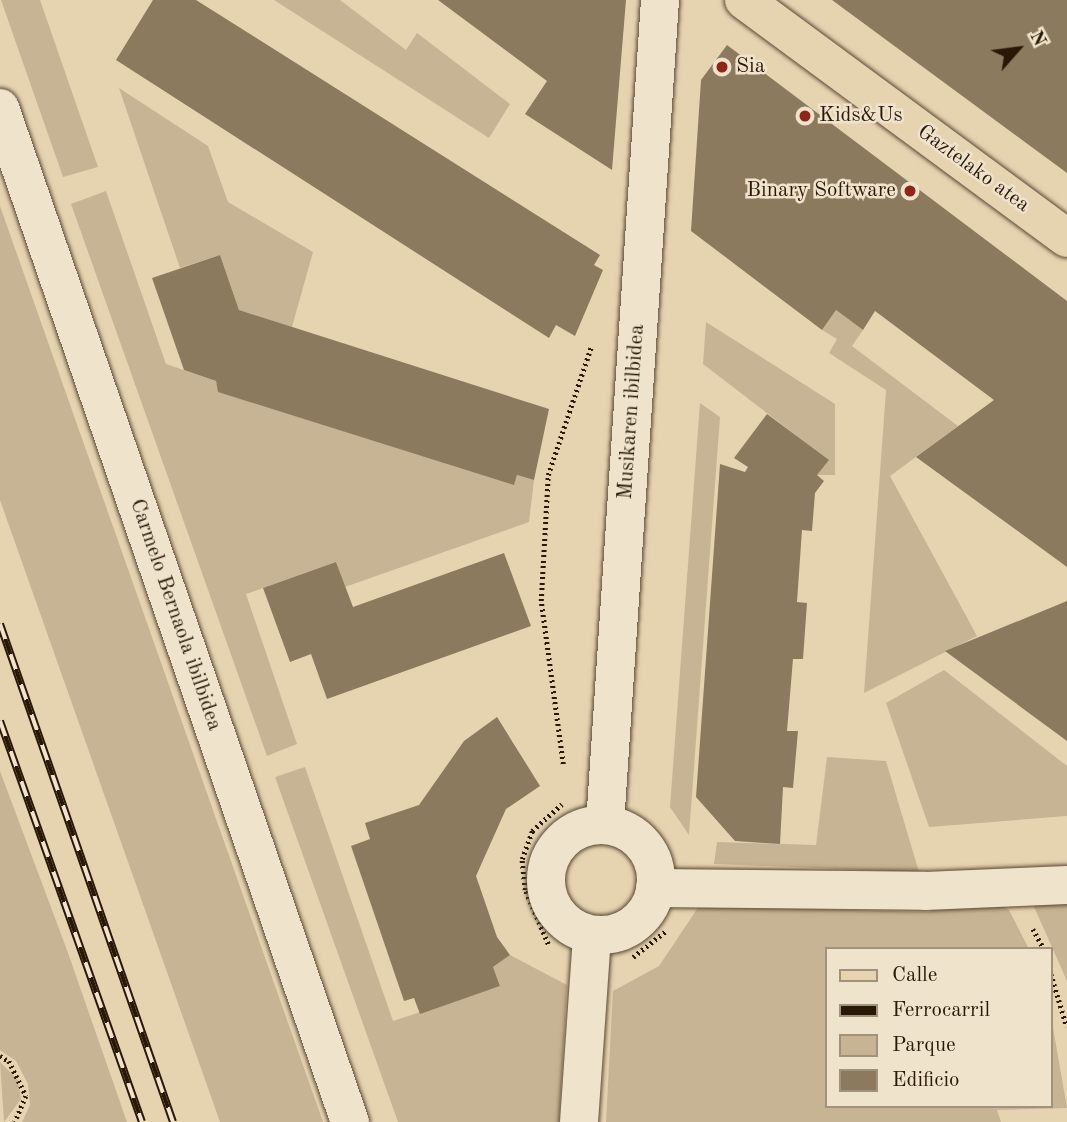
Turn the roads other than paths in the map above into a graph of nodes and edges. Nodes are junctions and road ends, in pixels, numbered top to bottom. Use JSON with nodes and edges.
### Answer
{"nodes":[{"id":1,"x":660,"y":0,"type":"edge"},
{"id":2,"x":744,"y":0,"type":"edge"},
{"id":3,"x":0,"y":108,"type":"edge"},
{"id":4,"x":1067,"y":238,"type":"edge"},
{"id":5,"x":605,"y":824,"type":"junction"},
{"id":6,"x":1067,"y":885,"type":"edge"},
{"id":7,"x":655,"y":888,"type":"junction"},
{"id":8,"x":590,"y":952,"type":"junction"},
{"id":9,"x":350,"y":1122,"type":"edge"},
{"id":10,"x":579,"y":1122,"type":"edge"}],
"edges":[{"from":1,"to":5,"type":"street","name":"Musikaren ibilbidea"},
{"from":2,"to":4,"type":"main road","name":"Gaztelako atea"},
{"from":3,"to":9,"type":"street","name":"Carmelo Bernaola ibilbidea"},
{"from":5,"to":7,"type":"street"},
{"from":5,"to":8,"type":"street"},
{"from":6,"to":7,"type":"street"},
{"from":7,"to":8,"type":"street"},
{"from":8,"to":10,"type":"street"}]}
